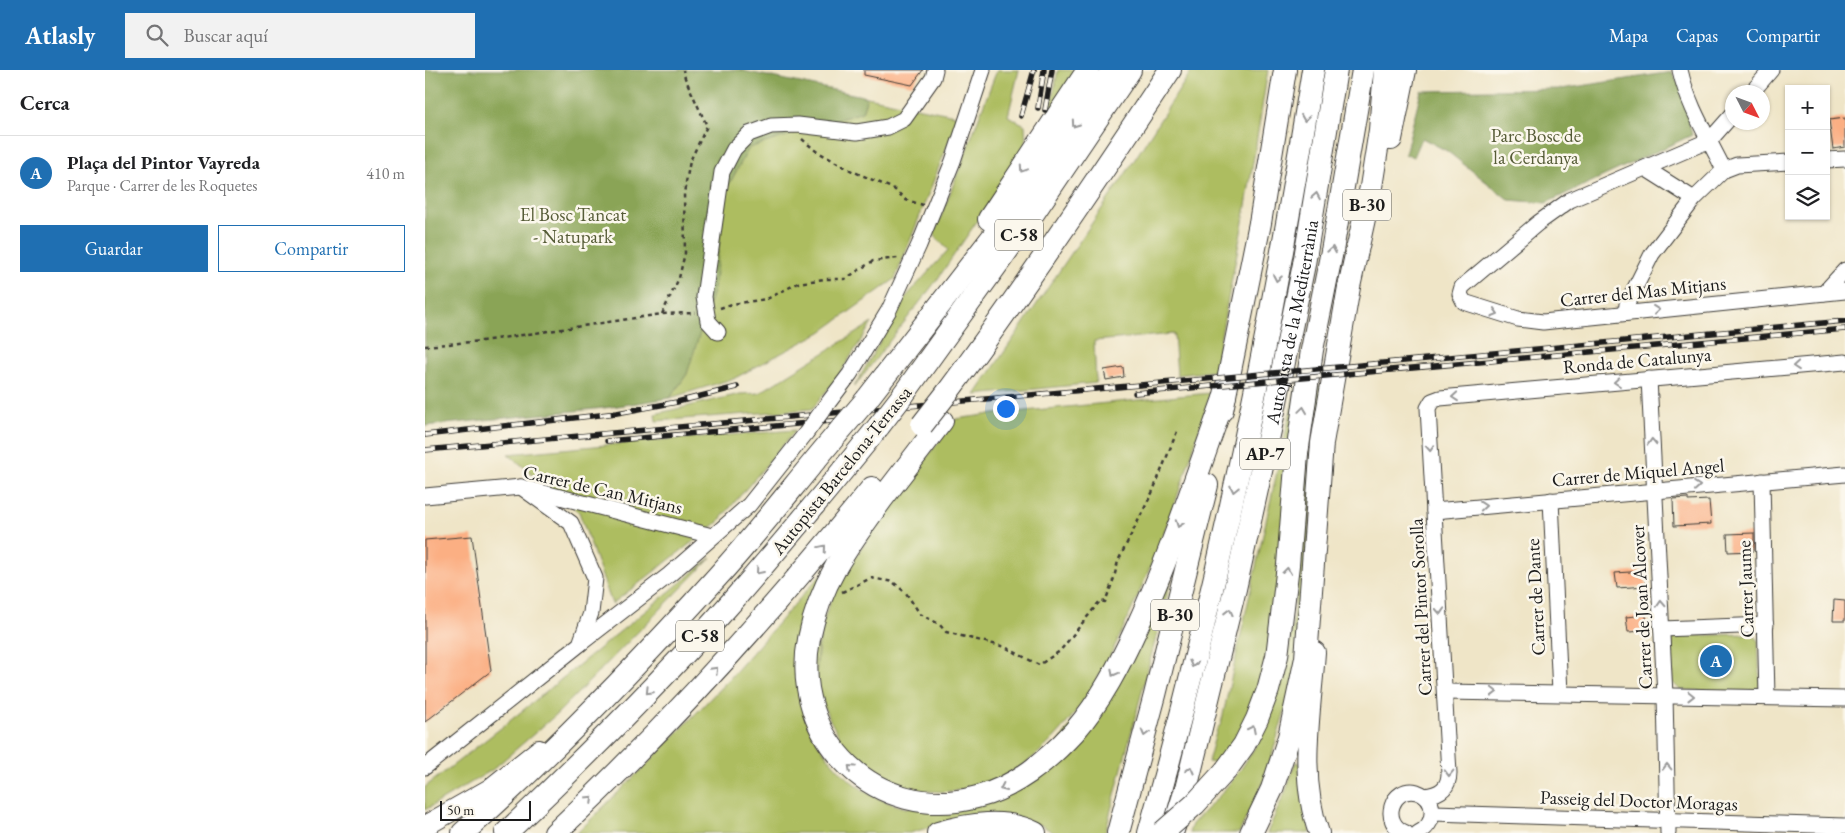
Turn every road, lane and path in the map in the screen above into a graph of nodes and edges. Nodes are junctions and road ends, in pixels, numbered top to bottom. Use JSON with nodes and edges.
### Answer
{"nodes":[{"id":1,"x":683,"y":70,"type":"edge"},
{"id":2,"x":935,"y":70,"type":"edge"},
{"id":3,"x":983,"y":70,"type":"edge"},
{"id":4,"x":1088,"y":70,"type":"edge"},
{"id":5,"x":1113,"y":70,"type":"edge"},
{"id":6,"x":1130,"y":70,"type":"edge"},
{"id":7,"x":1170,"y":70,"type":"edge"},
{"id":8,"x":1285,"y":70,"type":"edge"},
{"id":9,"x":1313,"y":70,"type":"edge"},
{"id":10,"x":1336,"y":70,"type":"edge"},
{"id":11,"x":1363,"y":70,"type":"edge"},
{"id":12,"x":1385,"y":70,"type":"edge"},
{"id":13,"x":1405,"y":70,"type":"edge"},
{"id":14,"x":1680,"y":70,"type":"edge"},
{"id":15,"x":1771,"y":70,"type":"edge"},
{"id":16,"x":1758,"y":85,"type":"edge"},
{"id":17,"x":1725,"y":123,"type":"edge"},
{"id":18,"x":785,"y":125,"type":"junction"},
{"id":19,"x":1710,"y":140,"type":"junction"},
{"id":20,"x":1845,"y":159,"type":"edge"},
{"id":21,"x":1830,"y":160,"type":"edge"},
{"id":22,"x":1785,"y":162,"type":"edge"},
{"id":23,"x":1645,"y":168,"type":"junction"},
{"id":24,"x":1724,"y":170,"type":"junction"},
{"id":25,"x":1694,"y":199,"type":"junction"},
{"id":26,"x":934,"y":208,"type":"junction"},
{"id":27,"x":912,"y":260,"type":"junction"},
{"id":28,"x":1845,"y":270,"type":"edge"},
{"id":29,"x":1845,"y":291,"type":"edge"},
{"id":30,"x":1824,"y":293,"type":"junction"},
{"id":31,"x":707,"y":313,"type":"junction"},
{"id":32,"x":1626,"y":313,"type":"junction"},
{"id":33,"x":662,"y":314,"type":"junction"},
{"id":34,"x":718,"y":332,"type":"dead end"},
{"id":35,"x":1341,"y":338,"type":"junction"},
{"id":36,"x":425,"y":346,"type":"edge"},
{"id":37,"x":1845,"y":362,"type":"edge"},
{"id":38,"x":1649,"y":379,"type":"junction"},
{"id":39,"x":1225,"y":396,"type":"junction"},
{"id":40,"x":863,"y":399,"type":"junction"},
{"id":41,"x":1432,"y":401,"type":"joint"},
{"id":42,"x":932,"y":423,"type":"junction"},
{"id":43,"x":1178,"y":429,"type":"dead end"},
{"id":44,"x":1845,"y":474,"type":"edge"},
{"id":45,"x":1762,"y":481,"type":"junction"},
{"id":46,"x":521,"y":487,"type":"junction"},
{"id":47,"x":1655,"y":490,"type":"junction"},
{"id":48,"x":425,"y":496,"type":"edge"},
{"id":49,"x":1551,"y":500,"type":"junction"},
{"id":50,"x":1434,"y":511,"type":"junction"},
{"id":51,"x":1315,"y":532,"type":"junction"},
{"id":52,"x":712,"y":536,"type":"junction"},
{"id":53,"x":819,"y":604,"type":"junction"},
{"id":54,"x":1765,"y":625,"type":"junction"},
{"id":55,"x":1662,"y":629,"type":"junction"},
{"id":56,"x":580,"y":644,"type":"junction"},
{"id":57,"x":632,"y":668,"type":"junction"},
{"id":58,"x":1445,"y":692,"type":"junction"},
{"id":59,"x":1560,"y":693,"type":"junction"},
{"id":60,"x":1665,"y":695,"type":"junction"},
{"id":61,"x":1767,"y":697,"type":"junction"},
{"id":62,"x":1845,"y":699,"type":"edge"},
{"id":63,"x":425,"y":767,"type":"edge"},
{"id":64,"x":1425,"y":796,"type":"junction"},
{"id":65,"x":1433,"y":812,"type":"junction"},
{"id":66,"x":425,"y":826,"type":"edge"},
{"id":67,"x":1845,"y":826,"type":"edge"},
{"id":68,"x":1668,"y":827,"type":"edge"},
{"id":69,"x":463,"y":833,"type":"edge"},
{"id":70,"x":506,"y":833,"type":"edge"},
{"id":71,"x":555,"y":833,"type":"edge"},
{"id":72,"x":938,"y":833,"type":"edge"},
{"id":73,"x":985,"y":833,"type":"edge"},
{"id":74,"x":1030,"y":833,"type":"edge"},
{"id":75,"x":1035,"y":833,"type":"edge"},
{"id":76,"x":1118,"y":833,"type":"edge"},
{"id":77,"x":1149,"y":833,"type":"edge"},
{"id":78,"x":1162,"y":833,"type":"edge"},
{"id":79,"x":1171,"y":833,"type":"edge"},
{"id":80,"x":1251,"y":833,"type":"edge"},
{"id":81,"x":1319,"y":833,"type":"edge"},
{"id":82,"x":1406,"y":833,"type":"edge"},
{"id":83,"x":1418,"y":833,"type":"edge"}],
"edges":[{"from":1,"to":33,"type":"path"},
{"from":2,"to":18,"type":"street"},
{"from":3,"to":26,"type":"street"},
{"from":4,"to":40,"type":"highway","one_way":true},
{"from":5,"to":40,"type":"highway","one_way":true},
{"from":6,"to":70,"type":"highway","name":"Autopista Barcelona-Terrassa","number":"C-58","one_way":true,"bridge":true},
{"from":7,"to":42,"type":"highway","name":"Autopista Barcelona-Terrassa","number":"C-58","bridge":true},
{"from":8,"to":39,"type":"highway","number":"B-30"},
{"from":9,"to":77,"type":"highway","name":"Autopista de la Mediterrània","number":"AP-7","one_way":true},
{"from":79,"to":10,"type":"highway","name":"Autopista de la Mediterrània","number":"AP-7","one_way":true},
{"from":78,"to":11,"type":"highway","one_way":true,"bridge":true},
{"from":12,"to":35,"type":"highway","number":"B-30"},
{"from":13,"to":35,"type":"highway"},
{"from":14,"to":19,"type":"street"},
{"from":15,"to":16,"type":"street"},
{"from":17,"to":19,"type":"street"},
{"from":18,"to":26,"type":"path"},
{"from":18,"to":31,"type":"street"},
{"from":19,"to":23,"type":"street"},
{"from":19,"to":24,"type":"street"},
{"from":20,"to":21,"type":"street"},
{"from":22,"to":24,"type":"street"},
{"from":23,"to":25,"type":"street"},
{"from":23,"to":32,"type":"street","name":"Carrer del Mas Mitjans","one_way":true},
{"from":24,"to":25,"type":"street"},
{"from":25,"to":32,"type":"street"},
{"from":26,"to":27,"type":"street"},
{"from":27,"to":31,"type":"path"},
{"from":27,"to":52,"type":"street","bridge":true},
{"from":28,"to":30,"type":"street"},
{"from":29,"to":30,"type":"street","name":"Carrer del Mas Mitjans"},
{"from":32,"to":30,"type":"street","name":"Carrer del Mas Mitjans","one_way":true},
{"from":31,"to":33,"type":"path"},
{"from":31,"to":34,"type":"street"},
{"from":33,"to":36,"type":"path"},
{"from":35,"to":51,"type":"highway","number":"B-30"},
{"from":37,"to":38,"type":"street","name":"Ronda de Catalunya","one_way":true},
{"from":38,"to":41,"type":"street","name":"Ronda de Catalunya","one_way":true},
{"from":47,"to":38,"type":"street","name":"Carrer de Joan Alcover","one_way":true},
{"from":39,"to":53,"type":"highway","one_way":true},
{"from":39,"to":76,"type":"highway","number":"B-30","one_way":true},
{"from":40,"to":57,"type":"highway","bridge":true},
{"from":41,"to":50,"type":"street","name":"Carrer del Pintor Sorolla","one_way":true},
{"from":42,"to":53,"type":"highway"},
{"from":71,"to":42,"type":"highway","name":"Autopista Barcelona-Terrassa","number":"C-58","one_way":true},
{"from":43,"to":53,"type":"path"},
{"from":44,"to":45,"type":"street","name":"Carrer de Miquel Angel"},
{"from":47,"to":45,"type":"street","name":"Carrer de Miquel Angel","one_way":true},
{"from":45,"to":54,"type":"street","name":"Carrer Jaume"},
{"from":46,"to":48,"type":"street","name":"Carrer de Can Mitjans"},
{"from":46,"to":52,"type":"street","name":"Carrer de Can Mitjans"},
{"from":46,"to":56,"type":"street"},
{"from":47,"to":49,"type":"street","name":"Carrer de Miquel Angel"},
{"from":55,"to":47,"type":"street","name":"Carrer de Joan Alcover","one_way":true},
{"from":50,"to":49,"type":"street","name":"Carrer de Miquel Angel","one_way":true},
{"from":49,"to":59,"type":"street","name":"Carrer de Dante"},
{"from":50,"to":58,"type":"street","name":"Carrer del Pintor Sorolla","one_way":true},
{"from":51,"to":80,"type":"highway","number":"B-30"},
{"from":51,"to":81,"type":"main road"},
{"from":52,"to":56,"type":"street"},
{"from":54,"to":55,"type":"street"},
{"from":54,"to":61,"type":"street","name":"Carrer Jaume"},
{"from":55,"to":60,"type":"street","name":"Carrer de Joan Alcover"},
{"from":56,"to":63,"type":"street"},
{"from":57,"to":66,"type":"main road"},
{"from":57,"to":69,"type":"highway"},
{"from":58,"to":59,"type":"street","one_way":true},
{"from":58,"to":64,"type":"street","name":"Carrer del Pintor Sorolla","one_way":true},
{"from":59,"to":60,"type":"street"},
{"from":60,"to":61,"type":"street","one_way":true},
{"from":68,"to":60,"type":"street","name":"Carrer de Joan Alcover","one_way":true},
{"from":61,"to":62,"type":"street"},
{"from":64,"to":65,"type":"street"},
{"from":64,"to":82,"type":"street"},
{"from":65,"to":68,"type":"street","name":"Passeig del Doctor Moragas"},
{"from":65,"to":83,"type":"street"},
{"from":67,"to":68,"type":"street","name":"Passeig del Doctor Moragas"},
{"from":72,"to":75,"type":"highway"},
{"from":73,"to":74,"type":"main road"}]}
